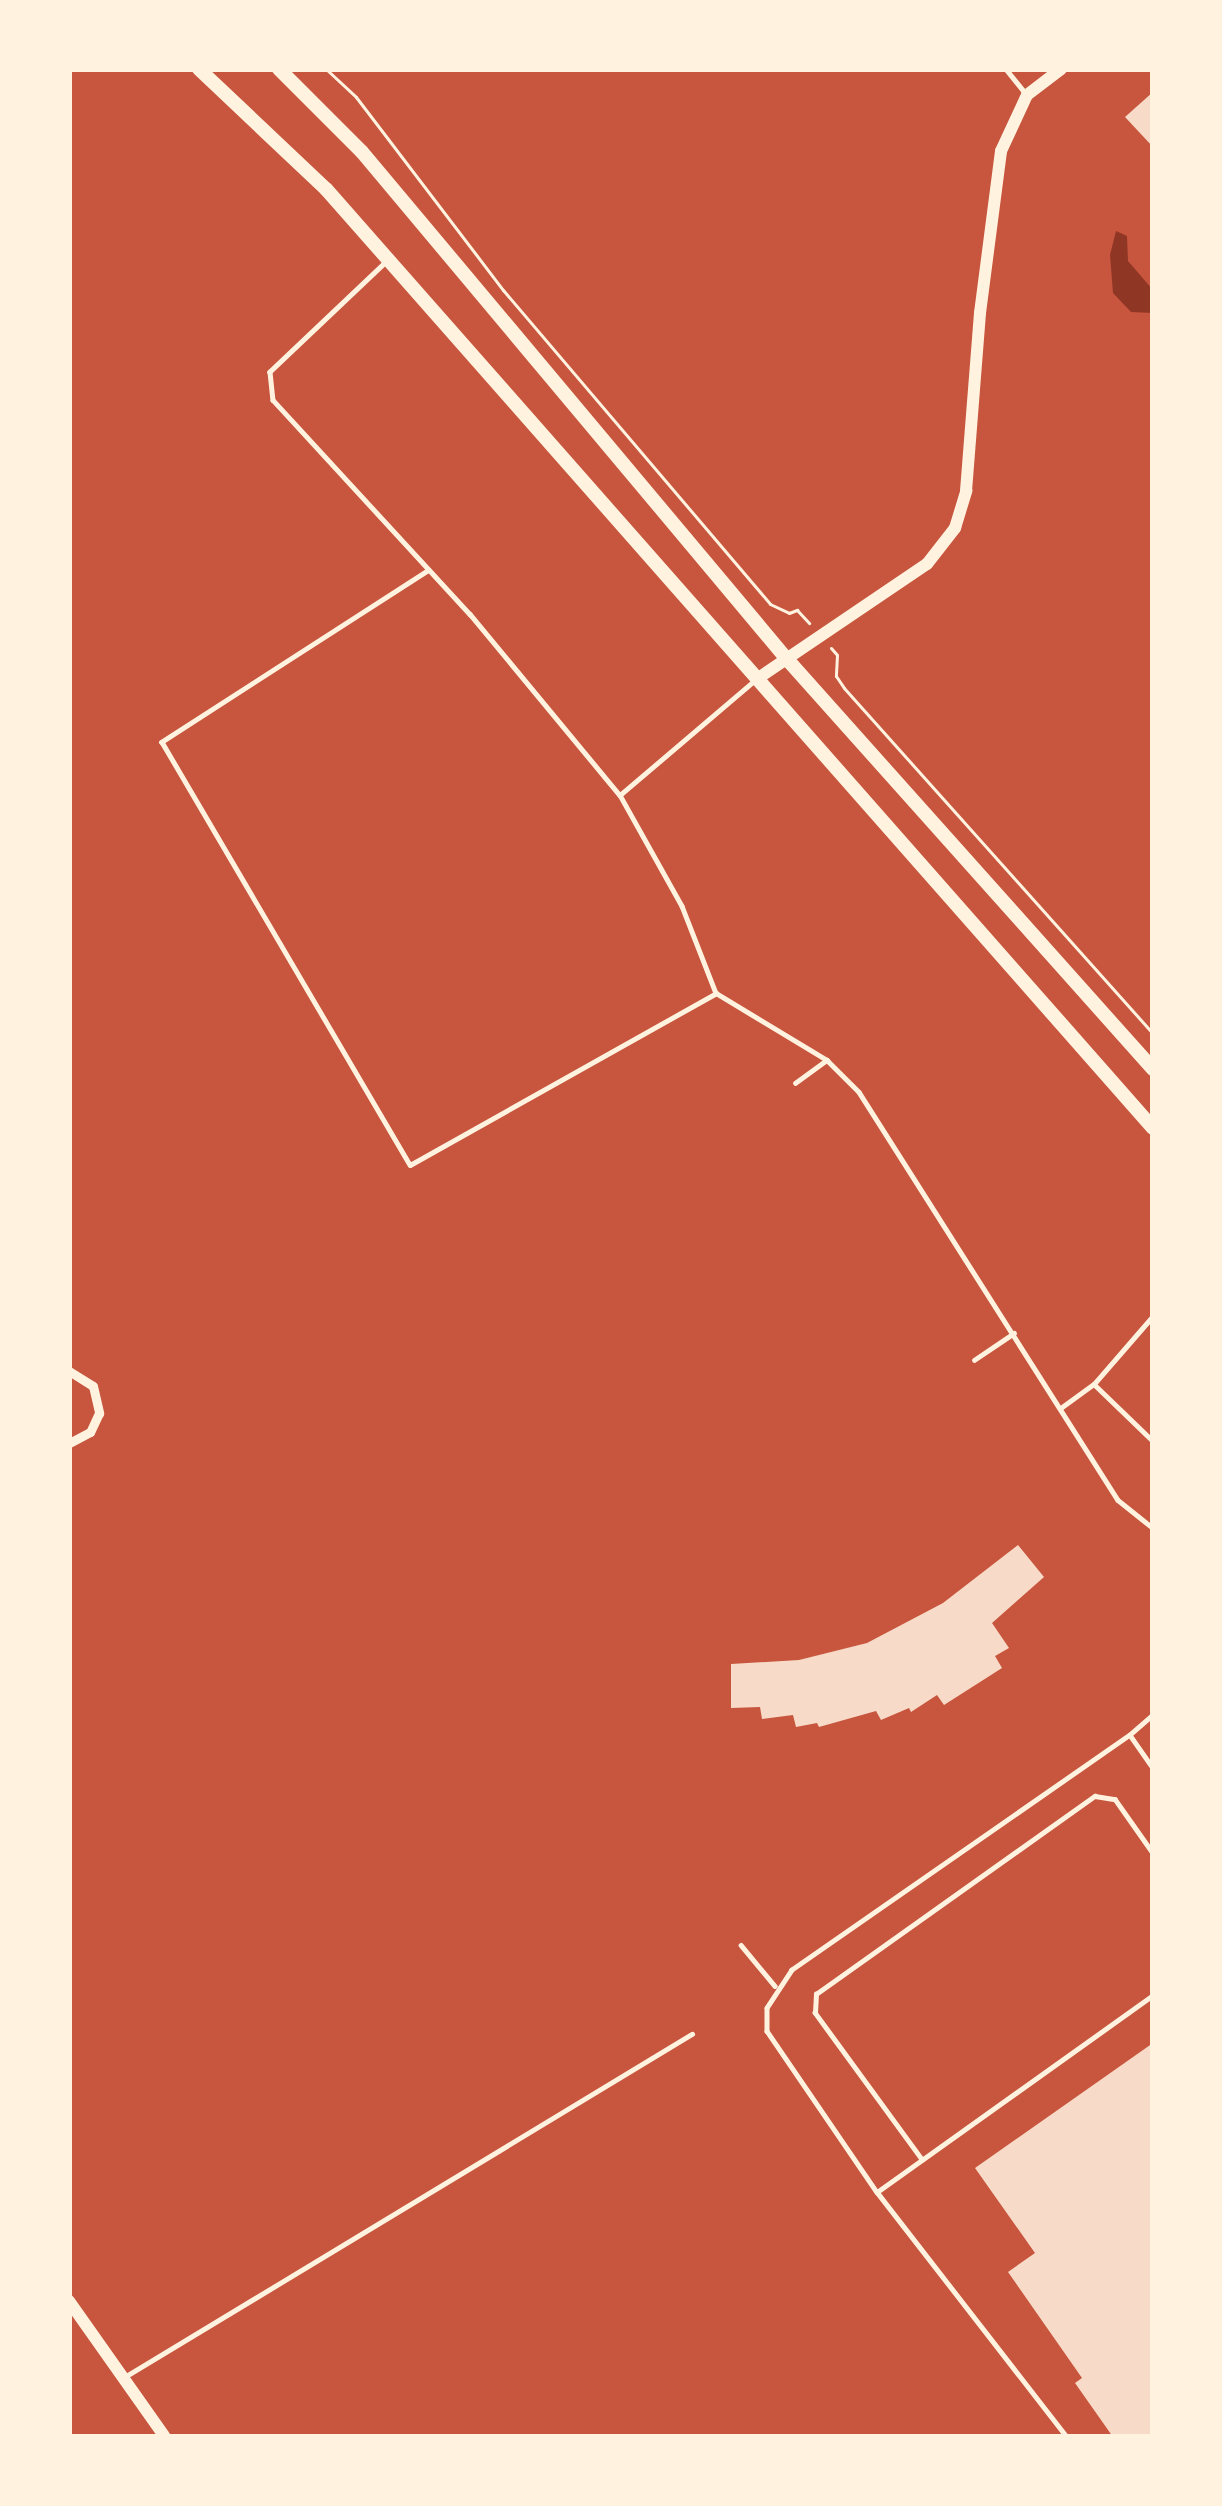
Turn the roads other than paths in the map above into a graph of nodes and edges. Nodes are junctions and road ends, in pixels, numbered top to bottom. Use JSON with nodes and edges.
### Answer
{"nodes":[{"id":1,"x":199,"y":69,"type":"edge"},
{"id":2,"x":278,"y":69,"type":"edge"},
{"id":3,"x":1006,"y":69,"type":"edge"},
{"id":4,"x":1061,"y":69,"type":"edge"},
{"id":5,"x":1027,"y":95,"type":"junction"},
{"id":6,"x":388,"y":260,"type":"junction"},
{"id":7,"x":429,"y":570,"type":"junction"},
{"id":8,"x":785,"y":658,"type":"junction"},
{"id":9,"x":757,"y":679,"type":"junction"},
{"id":10,"x":620,"y":795,"type":"junction"},
{"id":11,"x":716,"y":993,"type":"junction"},
{"id":12,"x":827,"y":1060,"type":"junction"},
{"id":13,"x":1153,"y":1069,"type":"edge"},
{"id":14,"x":795,"y":1083,"type":"dead end"},
{"id":15,"x":1153,"y":1128,"type":"edge"},
{"id":16,"x":1153,"y":1316,"type":"edge"},
{"id":17,"x":1014,"y":1333,"type":"junction"},
{"id":18,"x":974,"y":1360,"type":"dead end"},
{"id":19,"x":69,"y":1371,"type":"edge"},
{"id":20,"x":1094,"y":1384,"type":"junction"},
{"id":21,"x":1062,"y":1407,"type":"junction"},
{"id":22,"x":1153,"y":1441,"type":"edge"},
{"id":23,"x":69,"y":1442,"type":"edge"},
{"id":24,"x":1153,"y":1528,"type":"edge"},
{"id":25,"x":1153,"y":1715,"type":"edge"},
{"id":26,"x":1130,"y":1735,"type":"junction"},
{"id":27,"x":1153,"y":1768,"type":"edge"},
{"id":28,"x":1153,"y":1853,"type":"edge"},
{"id":29,"x":740,"y":1945,"type":"dead end"},
{"id":30,"x":776,"y":1988,"type":"junction"},
{"id":31,"x":1153,"y":1995,"type":"edge"},
{"id":32,"x":692,"y":2034,"type":"dead end"},
{"id":33,"x":922,"y":2161,"type":"junction"},
{"id":34,"x":877,"y":2192,"type":"junction"},
{"id":35,"x":69,"y":2301,"type":"edge"},
{"id":36,"x":123,"y":2378,"type":"junction"},
{"id":37,"x":164,"y":2437,"type":"edge"},
{"id":38,"x":1066,"y":2437,"type":"edge"}],
"edges":[{"from":1,"to":6,"type":"main road"},
{"from":2,"to":8,"type":"main road"},
{"from":3,"to":5,"type":"lane"},
{"from":4,"to":5,"type":"street"},
{"from":5,"to":8,"type":"street"},
{"from":6,"to":7,"type":"lane"},
{"from":6,"to":9,"type":"main road"},
{"from":7,"to":10,"type":"lane"},
{"from":7,"to":11,"type":"lane"},
{"from":8,"to":9,"type":"street"},
{"from":8,"to":13,"type":"main road"},
{"from":9,"to":10,"type":"lane"},
{"from":9,"to":15,"type":"main road"},
{"from":10,"to":11,"type":"lane"},
{"from":11,"to":12,"type":"lane"},
{"from":12,"to":14,"type":"lane"},
{"from":12,"to":17,"type":"lane"},
{"from":16,"to":20,"type":"lane"},
{"from":17,"to":18,"type":"lane"},
{"from":17,"to":21,"type":"lane"},
{"from":19,"to":23,"type":"street"},
{"from":20,"to":21,"type":"lane"},
{"from":20,"to":22,"type":"lane"},
{"from":21,"to":24,"type":"lane"},
{"from":25,"to":26,"type":"lane"},
{"from":26,"to":27,"type":"lane"},
{"from":26,"to":30,"type":"lane"},
{"from":28,"to":33,"type":"lane"},
{"from":29,"to":30,"type":"lane"},
{"from":30,"to":34,"type":"lane"},
{"from":31,"to":33,"type":"lane"},
{"from":32,"to":36,"type":"lane"},
{"from":33,"to":34,"type":"lane"},
{"from":34,"to":38,"type":"lane"},
{"from":35,"to":36,"type":"street"},
{"from":36,"to":37,"type":"street"}]}
